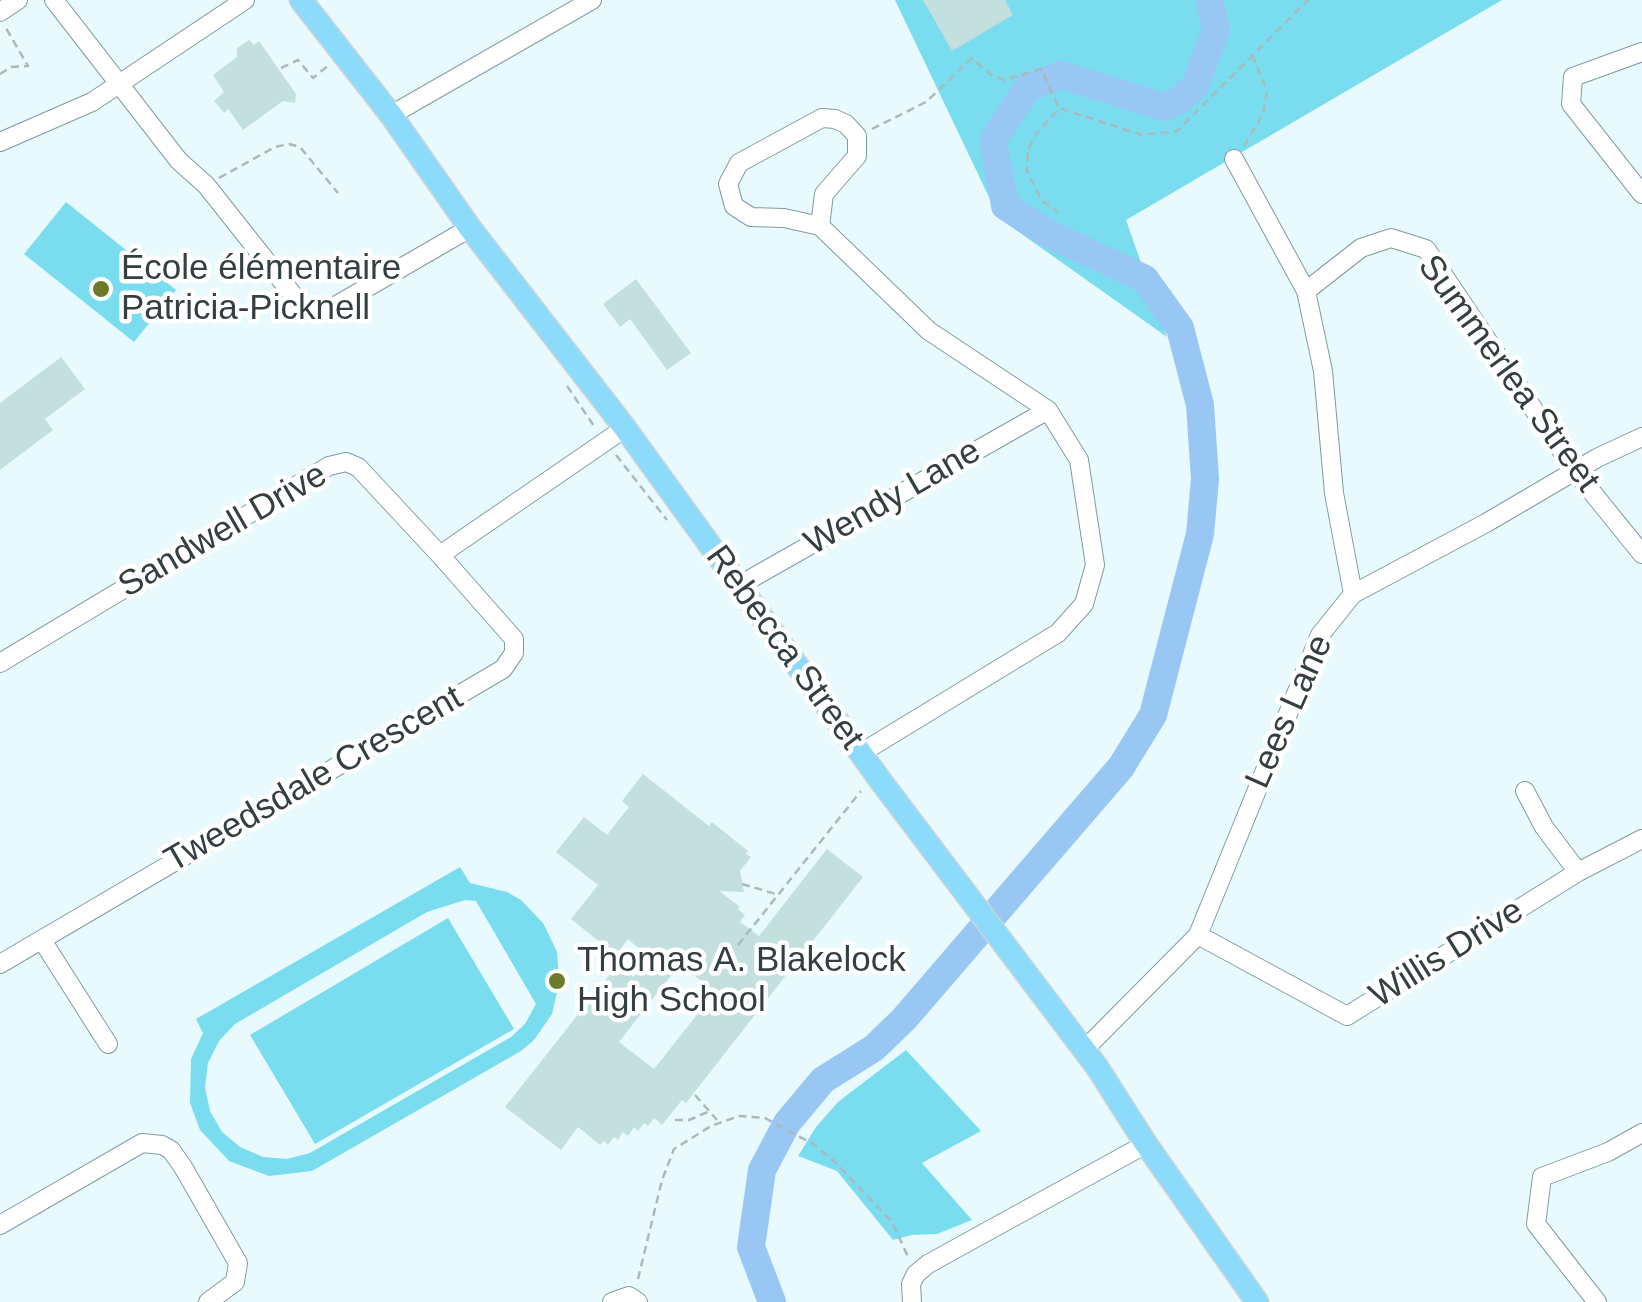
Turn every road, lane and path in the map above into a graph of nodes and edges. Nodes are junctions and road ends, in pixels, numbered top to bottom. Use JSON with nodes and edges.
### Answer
{"nodes":[{"id":1,"x":18,"y":0,"type":"edge"},
{"id":2,"x":54,"y":0,"type":"edge"},
{"id":3,"x":245,"y":0,"type":"edge"},
{"id":4,"x":301,"y":0,"type":"edge"},
{"id":5,"x":592,"y":0,"type":"edge"},
{"id":6,"x":1308,"y":0,"type":"edge"},
{"id":7,"x":1,"y":16,"type":"edge"},
{"id":8,"x":1642,"y":52,"type":"edge"},
{"id":9,"x":1252,"y":56,"type":"junction"},
{"id":10,"x":330,"y":64,"type":"dead end"},
{"id":11,"x":282,"y":68,"type":"dead end"},
{"id":12,"x":0,"y":74,"type":"edge"},
{"id":13,"x":118,"y":85,"type":"junction"},
{"id":14,"x":1059,"y":108,"type":"junction"},
{"id":15,"x":390,"y":115,"type":"junction"},
{"id":16,"x":857,"y":136,"type":"junction"},
{"id":17,"x":0,"y":142,"type":"edge"},
{"id":18,"x":1234,"y":160,"type":"joint"},
{"id":19,"x":206,"y":185,"type":"junction"},
{"id":20,"x":338,"y":192,"type":"dead end"},
{"id":21,"x":1642,"y":194,"type":"edge"},
{"id":22,"x":1058,"y":212,"type":"dead end"},
{"id":23,"x":820,"y":226,"type":"junction"},
{"id":24,"x":470,"y":228,"type":"junction"},
{"id":25,"x":1306,"y":290,"type":"junction"},
{"id":26,"x":1048,"y":410,"type":"junction"},
{"id":27,"x":625,"y":428,"type":"junction"},
{"id":28,"x":1642,"y":438,"type":"edge"},
{"id":29,"x":1575,"y":471,"type":"junction"},
{"id":30,"x":1642,"y":554,"type":"edge"},
{"id":31,"x":440,"y":555,"type":"junction"},
{"id":32,"x":738,"y":586,"type":"junction"},
{"id":33,"x":1353,"y":594,"type":"junction"},
{"id":34,"x":0,"y":663,"type":"edge"},
{"id":35,"x":860,"y":753,"type":"junction"},
{"id":36,"x":877,"y":776,"type":"junction"},
{"id":37,"x":1526,"y":791,"type":"dead end"},
{"id":38,"x":1642,"y":838,"type":"edge"},
{"id":39,"x":1578,"y":872,"type":"junction"},
{"id":40,"x":742,"y":884,"type":"dead end"},
{"id":41,"x":778,"y":895,"type":"junction"},
{"id":42,"x":1198,"y":936,"type":"junction"},
{"id":43,"x":42,"y":940,"type":"junction"},
{"id":44,"x":738,"y":945,"type":"dead end"},
{"id":45,"x":0,"y":964,"type":"edge"},
{"id":46,"x":108,"y":1044,"type":"dead end"},
{"id":47,"x":1084,"y":1050,"type":"junction"},
{"id":48,"x":696,"y":1095,"type":"dead end"},
{"id":49,"x":710,"y":1110,"type":"junction"},
{"id":50,"x":674,"y":1120,"type":"dead end"},
{"id":51,"x":719,"y":1123,"type":"junction"},
{"id":52,"x":1642,"y":1133,"type":"edge"},
{"id":53,"x":1146,"y":1144,"type":"junction"},
{"id":54,"x":0,"y":1225,"type":"edge"},
{"id":55,"x":916,"y":1274,"type":"junction"},
{"id":56,"x":636,"y":1301,"type":"edge"},
{"id":57,"x":208,"y":1302,"type":"edge"},
{"id":58,"x":612,"y":1302,"type":"edge"},
{"id":59,"x":912,"y":1302,"type":"edge"},
{"id":60,"x":1257,"y":1302,"type":"edge"},
{"id":61,"x":1597,"y":1302,"type":"edge"}],
"edges":[{"from":1,"to":7,"type":"street"},
{"from":2,"to":13,"type":"street"},
{"from":3,"to":13,"type":"street"},
{"from":4,"to":15,"type":"main road","name":"Rebecca Street"},
{"from":5,"to":15,"type":"street"},
{"from":6,"to":9,"type":"path"},
{"from":7,"to":12,"type":"path"},
{"from":8,"to":21,"type":"street"},
{"from":9,"to":14,"type":"path"},
{"from":9,"to":18,"type":"path"},
{"from":10,"to":11,"type":"path"},
{"from":13,"to":17,"type":"street"},
{"from":13,"to":19,"type":"street"},
{"from":14,"to":16,"type":"path"},
{"from":14,"to":22,"type":"path"},
{"from":15,"to":24,"type":"main road","name":"Rebecca Street"},
{"from":16,"to":23,"type":"street"},
{"from":16,"to":23,"type":"street"},
{"from":18,"to":25,"type":"street"},
{"from":19,"to":20,"type":"path"},
{"from":19,"to":24,"type":"street"},
{"from":23,"to":26,"type":"street"},
{"from":24,"to":27,"type":"main road","name":"Rebecca Street"},
{"from":25,"to":29,"type":"street","name":"Summerlea Street"},
{"from":25,"to":33,"type":"street"},
{"from":26,"to":32,"type":"street","name":"Wendy Lane"},
{"from":26,"to":35,"type":"street"},
{"from":27,"to":31,"type":"street"},
{"from":27,"to":32,"type":"main road","name":"Rebecca Street"},
{"from":28,"to":29,"type":"street","name":"Lees Lane"},
{"from":29,"to":30,"type":"street","name":"Summerlea Street"},
{"from":29,"to":33,"type":"street","name":"Lees Lane"},
{"from":31,"to":34,"type":"street","name":"Sandwell Drive"},
{"from":31,"to":43,"type":"street","name":"Tweedsdale Crescent"},
{"from":32,"to":35,"type":"main road","name":"Rebecca Street"},
{"from":33,"to":42,"type":"street","name":"Lees Lane"},
{"from":35,"to":36,"type":"main road","name":"Rebecca Street"},
{"from":36,"to":41,"type":"path"},
{"from":36,"to":47,"type":"main road","name":"Rebecca Street"},
{"from":37,"to":39,"type":"street"},
{"from":38,"to":39,"type":"street","name":"Willis Drive"},
{"from":39,"to":42,"type":"street","name":"Willis Drive"},
{"from":40,"to":41,"type":"path"},
{"from":41,"to":44,"type":"path"},
{"from":42,"to":47,"type":"street","name":"Lees Lane"},
{"from":43,"to":45,"type":"street","name":"Tweedsdale Crescent"},
{"from":43,"to":46,"type":"street"},
{"from":47,"to":53,"type":"main road","name":"Rebecca Street"},
{"from":48,"to":49,"type":"path"},
{"from":49,"to":50,"type":"path"},
{"from":49,"to":51,"type":"path"},
{"from":51,"to":55,"type":"path"},
{"from":51,"to":56,"type":"path"},
{"from":52,"to":61,"type":"street"},
{"from":53,"to":55,"type":"street"},
{"from":53,"to":60,"type":"main road","name":"Rebecca Street"},
{"from":54,"to":57,"type":"street"},
{"from":55,"to":59,"type":"street"},
{"from":56,"to":58,"type":"street"}]}
